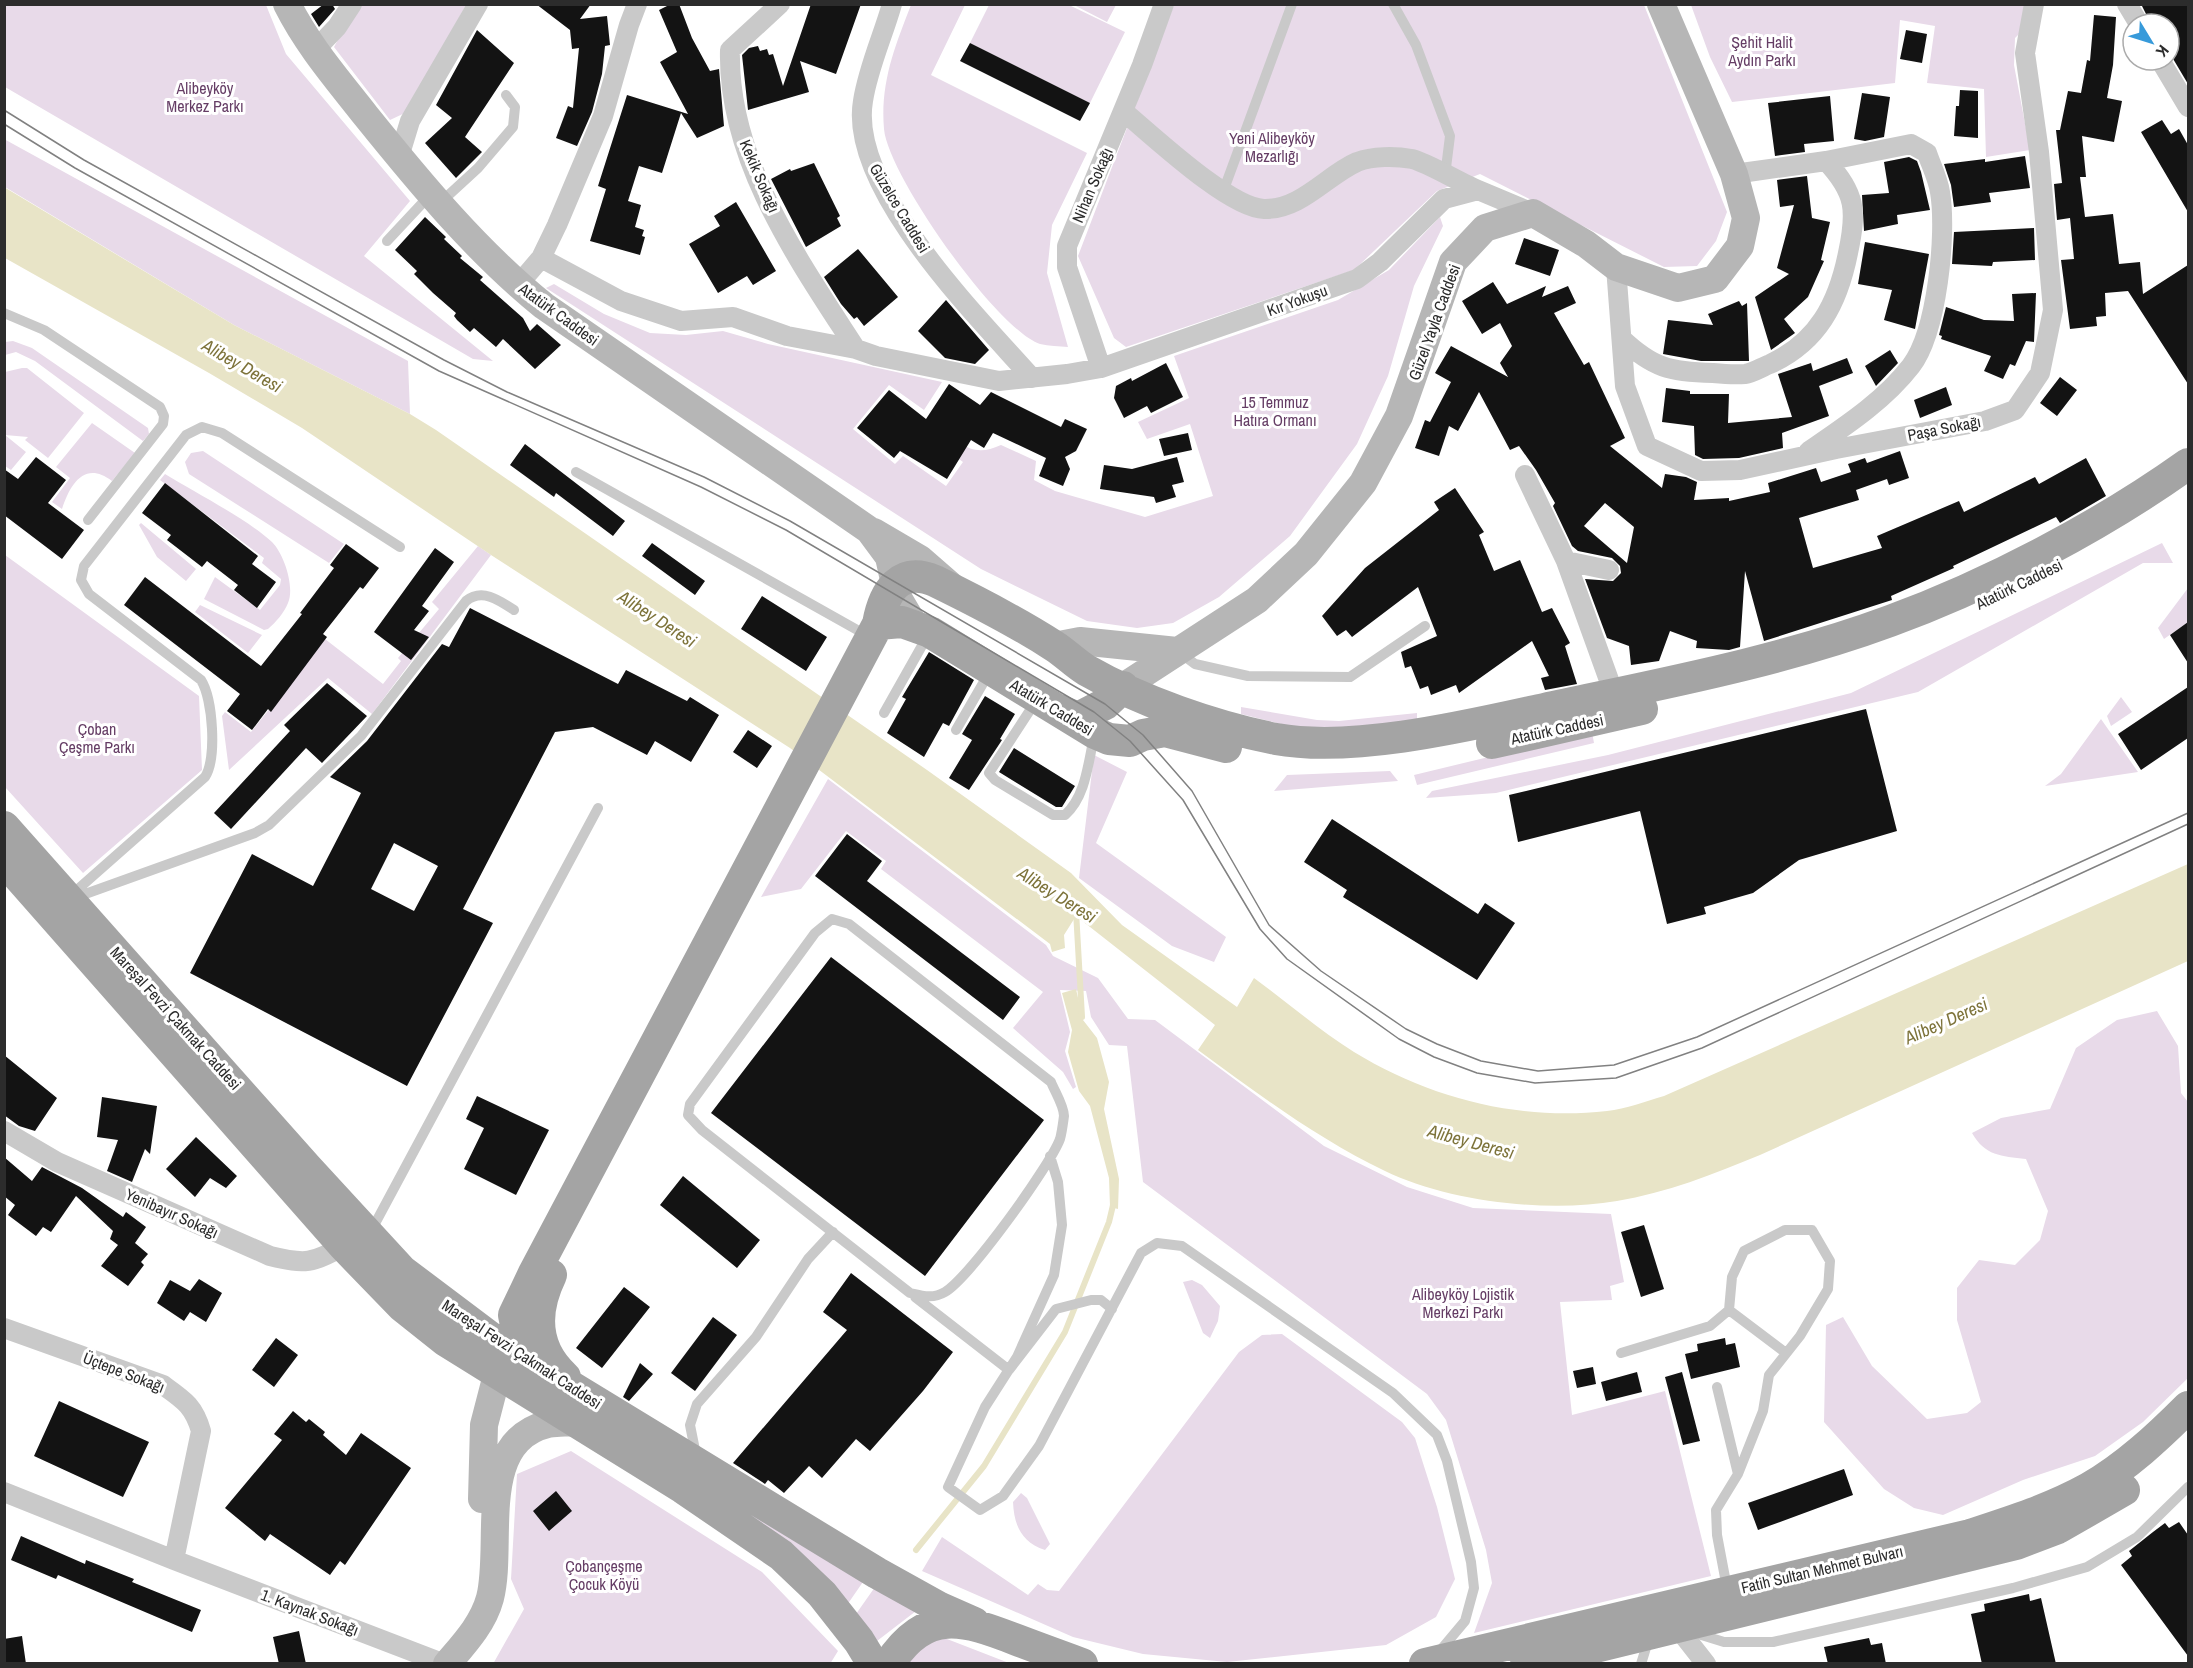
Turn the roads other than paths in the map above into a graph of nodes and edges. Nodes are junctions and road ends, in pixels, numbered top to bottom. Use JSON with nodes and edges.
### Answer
{"nodes":[{"id":1,"x":287,"y":4,"type":"edge"},
{"id":2,"x":352,"y":4,"type":"edge"},
{"id":3,"x":478,"y":4,"type":"edge"},
{"id":4,"x":638,"y":4,"type":"edge"},
{"id":5,"x":780,"y":4,"type":"edge"},
{"id":6,"x":892,"y":4,"type":"edge"},
{"id":7,"x":1164,"y":4,"type":"edge"},
{"id":8,"x":1292,"y":4,"type":"edge"},
{"id":9,"x":1393,"y":4,"type":"edge"},
{"id":10,"x":1661,"y":4,"type":"edge"},
{"id":11,"x":2034,"y":4,"type":"edge"},
{"id":12,"x":314,"y":51,"type":"junction"},
{"id":13,"x":2167,"y":72,"type":"edge"},
{"id":14,"x":506,"y":95,"type":"dead end"},
{"id":15,"x":2188,"y":106,"type":"edge"},
{"id":16,"x":1123,"y":111,"type":"junction"},
{"id":17,"x":399,"y":156,"type":"junction"},
{"id":18,"x":1826,"y":161,"type":"junction"},
{"id":19,"x":1734,"y":174,"type":"junction"},
{"id":20,"x":1445,"y":176,"type":"junction"},
{"id":21,"x":1478,"y":190,"type":"junction"},
{"id":22,"x":1223,"y":192,"type":"junction"},
{"id":23,"x":435,"y":199,"type":"junction"},
{"id":24,"x":1533,"y":213,"type":"junction"},
{"id":25,"x":387,"y":241,"type":"dead end"},
{"id":26,"x":541,"y":258,"type":"junction"},
{"id":27,"x":1616,"y":267,"type":"junction"},
{"id":28,"x":518,"y":285,"type":"junction"},
{"id":29,"x":4,"y":313,"type":"edge"},
{"id":30,"x":1622,"y":339,"type":"junction"},
{"id":31,"x":856,"y":349,"type":"junction"},
{"id":32,"x":1101,"y":368,"type":"junction"},
{"id":33,"x":1032,"y":378,"type":"junction"},
{"id":34,"x":1800,"y":457,"type":"junction"},
{"id":35,"x":2188,"y":464,"type":"edge"},
{"id":36,"x":576,"y":472,"type":"dead end"},
{"id":37,"x":1525,"y":475,"type":"dead end"},
{"id":38,"x":2188,"y":487,"type":"edge"},
{"id":39,"x":88,"y":520,"type":"dead end"},
{"id":40,"x":869,"y":530,"type":"junction"},
{"id":41,"x":400,"y":547,"type":"dead end"},
{"id":42,"x":1566,"y":561,"type":"junction"},
{"id":43,"x":1609,"y":570,"type":"dead end"},
{"id":44,"x":896,"y":585,"type":"junction"},
{"id":45,"x":957,"y":591,"type":"junction"},
{"id":46,"x":514,"y":610,"type":"dead end"},
{"id":47,"x":1425,"y":626,"type":"dead end"},
{"id":48,"x":922,"y":629,"type":"junction"},
{"id":49,"x":875,"y":631,"type":"junction"},
{"id":50,"x":1054,"y":646,"type":"junction"},
{"id":51,"x":1177,"y":651,"type":"junction"},
{"id":52,"x":991,"y":670,"type":"junction"},
{"id":53,"x":1123,"y":687,"type":"junction"},
{"id":54,"x":1614,"y":694,"type":"junction"},
{"id":55,"x":1044,"y":702,"type":"junction"},
{"id":56,"x":884,"y":713,"type":"dead end"},
{"id":57,"x":956,"y":730,"type":"dead end"},
{"id":58,"x":1095,"y":734,"type":"junction"},
{"id":59,"x":598,"y":808,"type":"dead end"},
{"id":60,"x":4,"y":826,"type":"edge"},
{"id":61,"x":4,"y":860,"type":"edge"},
{"id":62,"x":69,"y":897,"type":"junction"},
{"id":63,"x":659,"y":1041,"type":"junction"},
{"id":64,"x":4,"y":1131,"type":"edge"},
{"id":65,"x":1050,"y":1156,"type":"junction"},
{"id":66,"x":833,"y":1232,"type":"junction"},
{"id":67,"x":356,"y":1241,"type":"junction"},
{"id":68,"x":534,"y":1273,"type":"junction"},
{"id":69,"x":910,"y":1293,"type":"junction"},
{"id":70,"x":1112,"y":1309,"type":"junction"},
{"id":71,"x":1729,"y":1310,"type":"junction"},
{"id":72,"x":455,"y":1312,"type":"junction"},
{"id":73,"x":4,"y":1328,"type":"edge"},
{"id":74,"x":1621,"y":1353,"type":"dead end"},
{"id":75,"x":1786,"y":1353,"type":"junction"},
{"id":76,"x":502,"y":1359,"type":"junction"},
{"id":77,"x":1009,"y":1370,"type":"junction"},
{"id":78,"x":1716,"y":1387,"type":"dead end"},
{"id":79,"x":581,"y":1392,"type":"junction"},
{"id":80,"x":2188,"y":1407,"type":"edge"},
{"id":81,"x":576,"y":1422,"type":"junction"},
{"id":82,"x":2188,"y":1436,"type":"edge"},
{"id":83,"x":697,"y":1462,"type":"junction"},
{"id":84,"x":1738,"y":1474,"type":"junction"},
{"id":85,"x":2188,"y":1487,"type":"edge"},
{"id":86,"x":4,"y":1492,"type":"edge"},
{"id":87,"x":174,"y":1560,"type":"junction"},
{"id":88,"x":1727,"y":1591,"type":"junction"},
{"id":89,"x":974,"y":1623,"type":"junction"},
{"id":90,"x":1664,"y":1630,"type":"junction"},
{"id":91,"x":1050,"y":1657,"type":"edge"},
{"id":92,"x":1428,"y":1663,"type":"edge"},
{"id":93,"x":446,"y":1664,"type":"edge"},
{"id":94,"x":873,"y":1664,"type":"edge"},
{"id":95,"x":889,"y":1664,"type":"edge"},
{"id":96,"x":1082,"y":1664,"type":"edge"},
{"id":97,"x":1526,"y":1664,"type":"edge"},
{"id":98,"x":1641,"y":1664,"type":"edge"},
{"id":99,"x":1706,"y":1664,"type":"edge"}],
"edges":[{"from":1,"to":12,"type":"main road","name":"Atatürk Caddesi"},
{"from":2,"to":12,"type":"street"},
{"from":3,"to":17,"type":"street"},
{"from":4,"to":26,"type":"street"},
{"from":5,"to":31,"type":"street","name":"Kekik Sokağı"},
{"from":6,"to":33,"type":"street","name":"Güzelce Caddesi"},
{"from":7,"to":16,"type":"street","name":"Nihan Sokağı"},
{"from":8,"to":22,"type":"lane"},
{"from":9,"to":20,"type":"lane"},
{"from":10,"to":19,"type":"main road"},
{"from":11,"to":34,"type":"street","name":"Paşa Sokağı"},
{"from":12,"to":17,"type":"main road","name":"Atatürk Caddesi"},
{"from":13,"to":15,"type":"street"},
{"from":14,"to":23,"type":"lane"},
{"from":16,"to":22,"type":"street"},
{"from":16,"to":32,"type":"street","name":"Nihan Sokağı"},
{"from":17,"to":23,"type":"main road","name":"Atatürk Caddesi"},
{"from":18,"to":19,"type":"street"},
{"from":18,"to":30,"type":"street"},
{"from":18,"to":34,"type":"street"},
{"from":19,"to":27,"type":"main road"},
{"from":20,"to":21,"type":"street"},
{"from":20,"to":22,"type":"street"},
{"from":21,"to":24,"type":"street"},
{"from":21,"to":32,"type":"street","name":"Kır Yokuşu"},
{"from":23,"to":25,"type":"lane"},
{"from":23,"to":28,"type":"main road","name":"Atatürk Caddesi"},
{"from":24,"to":27,"type":"main road"},
{"from":24,"to":51,"type":"main road","name":"Güzel Yayla Caddesi"},
{"from":26,"to":28,"type":"street"},
{"from":26,"to":31,"type":"street","name":"Kır Yokuşu"},
{"from":27,"to":30,"type":"street","name":"Paşa Sokağı"},
{"from":28,"to":40,"type":"main road","name":"Atatürk Caddesi"},
{"from":29,"to":39,"type":"lane"},
{"from":30,"to":34,"type":"street","name":"Paşa Sokağı"},
{"from":31,"to":33,"type":"street","name":"Kır Yokuşu"},
{"from":32,"to":33,"type":"street","name":"Kır Yokuşu"},
{"from":35,"to":54,"type":"main road","name":"Atatürk Caddesi"},
{"from":36,"to":49,"type":"lane"},
{"from":37,"to":42,"type":"street"},
{"from":38,"to":58,"type":"main road","name":"Atatürk Caddesi"},
{"from":40,"to":44,"type":"main road","name":"Atatürk Caddesi"},
{"from":40,"to":45,"type":"main road","name":"Atatürk Caddesi"},
{"from":41,"to":62,"type":"lane"},
{"from":42,"to":43,"type":"street"},
{"from":42,"to":54,"type":"street"},
{"from":44,"to":45,"type":"main road","name":"Atatürk Caddesi"},
{"from":44,"to":48,"type":"main road","name":"Atatürk Caddesi"},
{"from":44,"to":49,"type":"main road"},
{"from":45,"to":50,"type":"main road","name":"Atatürk Caddesi"},
{"from":46,"to":62,"type":"lane"},
{"from":47,"to":51,"type":"lane"},
{"from":48,"to":49,"type":"main road","name":"Atatürk Caddesi"},
{"from":48,"to":52,"type":"main road","name":"Atatürk Caddesi"},
{"from":48,"to":56,"type":"lane"},
{"from":49,"to":63,"type":"main road"},
{"from":50,"to":51,"type":"main road"},
{"from":50,"to":53,"type":"main road","name":"Atatürk Caddesi"},
{"from":51,"to":53,"type":"main road","name":"Güzel Yayla Caddesi"},
{"from":52,"to":55,"type":"main road","name":"Atatürk Caddesi"},
{"from":52,"to":57,"type":"lane"},
{"from":53,"to":54,"type":"main road","name":"Atatürk Caddesi"},
{"from":53,"to":55,"type":"main road"},
{"from":55,"to":58,"type":"main road","name":"Atatürk Caddesi"},
{"from":55,"to":58,"type":"lane"},
{"from":59,"to":67,"type":"lane"},
{"from":60,"to":62,"type":"main road","name":"Mareşal Fevzi Çakmak Caddesi"},
{"from":61,"to":67,"type":"main road","name":"Mareşal Fevzi Çakmak Caddesi"},
{"from":62,"to":67,"type":"main road","name":"Mareşal Fevzi Çakmak Caddesi"},
{"from":63,"to":68,"type":"main road"},
{"from":63,"to":79,"type":"main road"},
{"from":64,"to":67,"type":"street","name":"Yenibayır Sokağı"},
{"from":65,"to":66,"type":"lane"},
{"from":65,"to":69,"type":"lane"},
{"from":65,"to":77,"type":"lane"},
{"from":66,"to":69,"type":"lane"},
{"from":66,"to":83,"type":"lane"},
{"from":67,"to":72,"type":"main road","name":"Mareşal Fevzi Çakmak Caddesi"},
{"from":67,"to":76,"type":"main road","name":"Mareşal Fevzi Çakmak Caddesi"},
{"from":68,"to":72,"type":"main road"},
{"from":68,"to":76,"type":"main road"},
{"from":69,"to":77,"type":"lane"},
{"from":70,"to":77,"type":"lane"},
{"from":70,"to":77,"type":"lane"},
{"from":70,"to":92,"type":"lane"},
{"from":71,"to":74,"type":"lane"},
{"from":71,"to":75,"type":"lane"},
{"from":71,"to":75,"type":"lane"},
{"from":72,"to":76,"type":"main road","name":"Mareşal Fevzi Çakmak Caddesi"},
{"from":73,"to":87,"type":"street","name":"Üçtepe Sokağı"},
{"from":75,"to":84,"type":"lane"},
{"from":76,"to":79,"type":"main road","name":"Mareşal Fevzi Çakmak Caddesi"},
{"from":76,"to":81,"type":"main road","name":"Mareşal Fevzi Çakmak Caddesi"},
{"from":76,"to":93,"type":"main road"},
{"from":78,"to":84,"type":"lane"},
{"from":79,"to":83,"type":"main road","name":"Mareşal Fevzi Çakmak Caddesi"},
{"from":80,"to":88,"type":"main road","name":"Fatih Sultan Mehmet Bulvarı"},
{"from":81,"to":93,"type":"main road"},
{"from":81,"to":94,"type":"main road","name":"Mareşal Fevzi Çakmak Caddesi"},
{"from":82,"to":90,"type":"main road","name":"Fatih Sultan Mehmet Bulvarı"},
{"from":83,"to":89,"type":"main road","name":"Mareşal Fevzi Çakmak Caddesi"},
{"from":84,"to":88,"type":"lane"},
{"from":85,"to":90,"type":"lane"},
{"from":86,"to":87,"type":"street","name":"1. Kaynak Sokağı"},
{"from":87,"to":93,"type":"street","name":"1. Kaynak Sokağı"},
{"from":88,"to":92,"type":"main road","name":"Fatih Sultan Mehmet Bulvarı"},
{"from":89,"to":91,"type":"main road","name":"Mareşal Fevzi Çakmak Caddesi"},
{"from":89,"to":95,"type":"main road"},
{"from":90,"to":97,"type":"main road","name":"Fatih Sultan Mehmet Bulvarı"},
{"from":90,"to":98,"type":"lane"},
{"from":90,"to":99,"type":"street"},
{"from":91,"to":96,"type":"main road"}]}
